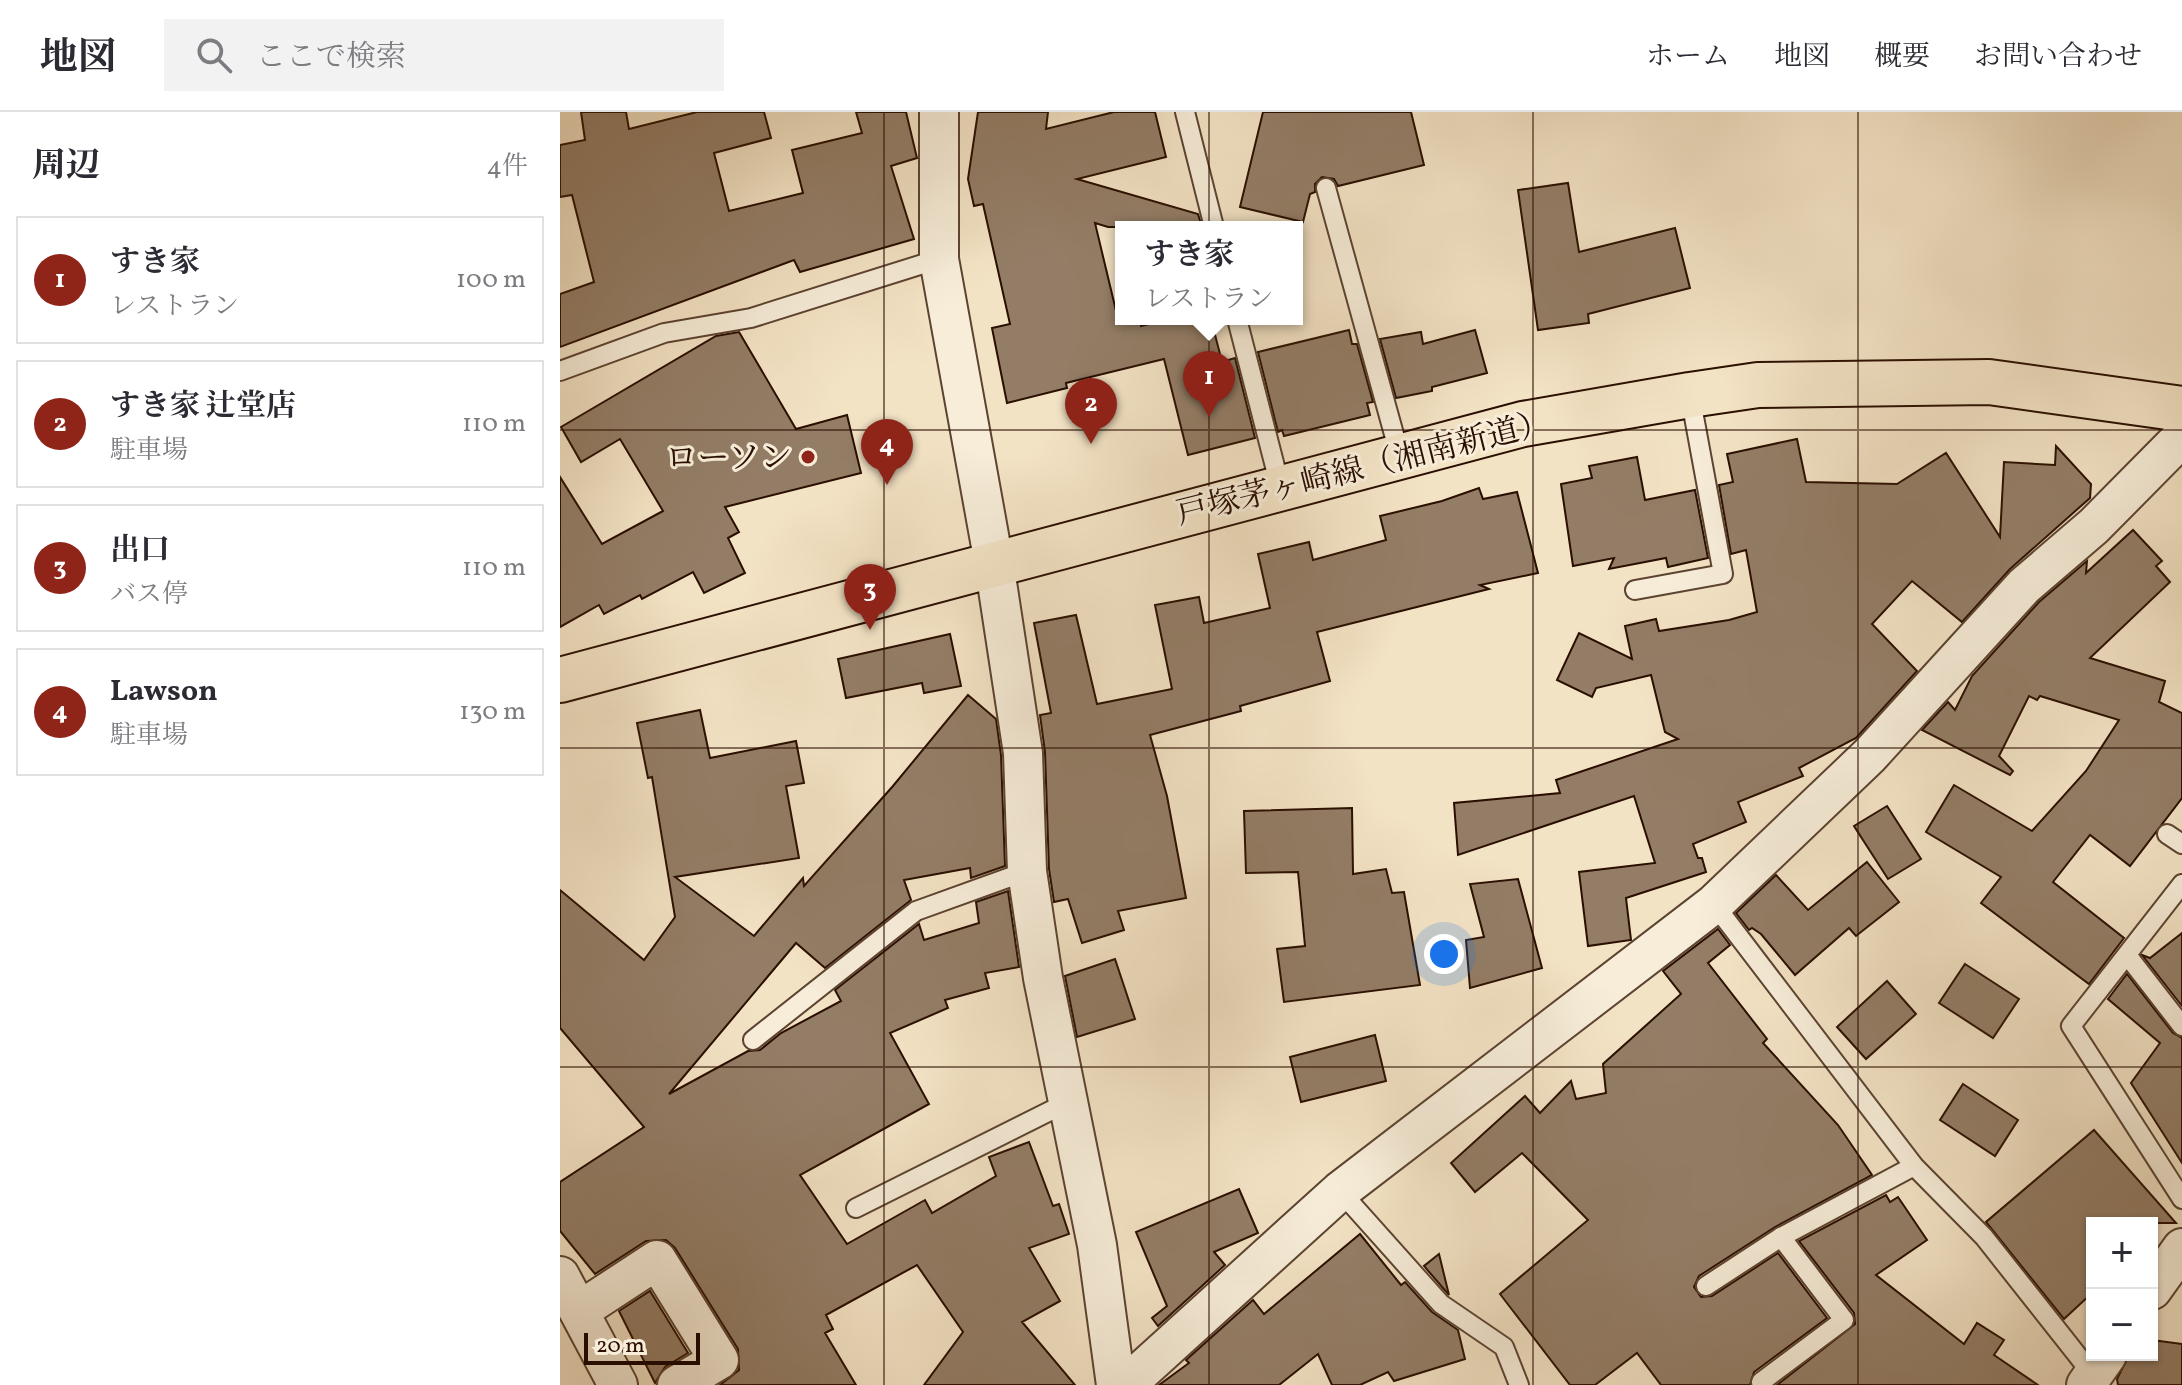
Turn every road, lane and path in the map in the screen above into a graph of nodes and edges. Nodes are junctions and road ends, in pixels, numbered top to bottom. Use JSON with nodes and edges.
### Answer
{"nodes":[{"id":1,"x":939,"y":112,"type":"edge"},
{"id":2,"x":1185,"y":112,"type":"edge"},
{"id":3,"x":1326,"y":188,"type":"dead end"},
{"id":4,"x":1212,"y":221,"type":"edge"},
{"id":5,"x":939,"y":259,"type":"junction"},
{"id":6,"x":1239,"y":325,"type":"edge"},
{"id":7,"x":560,"y":371,"type":"edge"},
{"id":8,"x":1690,"y":395,"type":"junction"},
{"id":9,"x":2182,"y":409,"type":"edge"},
{"id":10,"x":2182,"y":437,"type":"edge"},
{"id":11,"x":1400,"y":456,"type":"junction"},
{"id":12,"x":1280,"y":486,"type":"junction"},
{"id":13,"x":994,"y":563,"type":"junction"},
{"id":14,"x":1635,"y":590,"type":"dead end"},
{"id":15,"x":560,"y":680,"type":"edge"},
{"id":16,"x":1027,"y":871,"type":"junction"},
{"id":17,"x":2182,"y":884,"type":"edge"},
{"id":18,"x":1714,"y":904,"type":"junction"},
{"id":19,"x":2127,"y":955,"type":"junction"},
{"id":20,"x":2182,"y":1026,"type":"edge"},
{"id":21,"x":753,"y":1040,"type":"dead end"},
{"id":22,"x":1070,"y":1101,"type":"junction"},
{"id":23,"x":1914,"y":1166,"type":"junction"},
{"id":24,"x":1340,"y":1191,"type":"junction"},
{"id":25,"x":2182,"y":1199,"type":"edge"},
{"id":26,"x":856,"y":1208,"type":"dead end"},
{"id":27,"x":1781,"y":1237,"type":"junction"},
{"id":28,"x":2182,"y":1248,"type":"edge"},
{"id":29,"x":560,"y":1276,"type":"edge"},
{"id":30,"x":1706,"y":1286,"type":"dead end"},
{"id":31,"x":2153,"y":1289,"type":"edge"},
{"id":32,"x":579,"y":1311,"type":"junction"},
{"id":33,"x":2095,"y":1372,"type":"edge"},
{"id":34,"x":1761,"y":1382,"type":"dead end"},
{"id":35,"x":618,"y":1385,"type":"edge"},
{"id":36,"x":677,"y":1385,"type":"edge"},
{"id":37,"x":1116,"y":1385,"type":"edge"},
{"id":38,"x":1126,"y":1385,"type":"edge"},
{"id":39,"x":1519,"y":1385,"type":"edge"}],
"edges":[{"from":1,"to":5,"type":"street"},
{"from":2,"to":4,"type":"lane"},
{"from":3,"to":11,"type":"lane"},
{"from":5,"to":7,"type":"lane"},
{"from":5,"to":13,"type":"street"},
{"from":6,"to":12,"type":"lane"},
{"from":8,"to":9,"type":"main road","name":"戸塚茅ヶ崎線（湘南新道）"},
{"from":8,"to":11,"type":"main road","name":"戸塚茅ヶ崎線（湘南新道）"},
{"from":8,"to":14,"type":"lane"},
{"from":10,"to":18,"type":"street"},
{"from":11,"to":12,"type":"main road","name":"戸塚茅ヶ崎線（湘南新道）"},
{"from":12,"to":13,"type":"main road","name":"戸塚茅ヶ崎線（湘南新道）"},
{"from":13,"to":15,"type":"main road","name":"戸塚茅ヶ崎線（湘南新道）"},
{"from":13,"to":16,"type":"street"},
{"from":16,"to":21,"type":"lane"},
{"from":16,"to":22,"type":"street"},
{"from":17,"to":19,"type":"lane"},
{"from":18,"to":23,"type":"lane"},
{"from":18,"to":24,"type":"street"},
{"from":19,"to":20,"type":"lane"},
{"from":19,"to":25,"type":"lane"},
{"from":22,"to":26,"type":"lane"},
{"from":22,"to":37,"type":"street"},
{"from":23,"to":27,"type":"lane"},
{"from":23,"to":33,"type":"lane"},
{"from":24,"to":38,"type":"street"},
{"from":24,"to":39,"type":"lane"},
{"from":27,"to":30,"type":"lane"},
{"from":27,"to":34,"type":"lane"},
{"from":28,"to":31,"type":"street"},
{"from":29,"to":32,"type":"street"},
{"from":32,"to":35,"type":"street"},
{"from":32,"to":36,"type":"street"}]}
